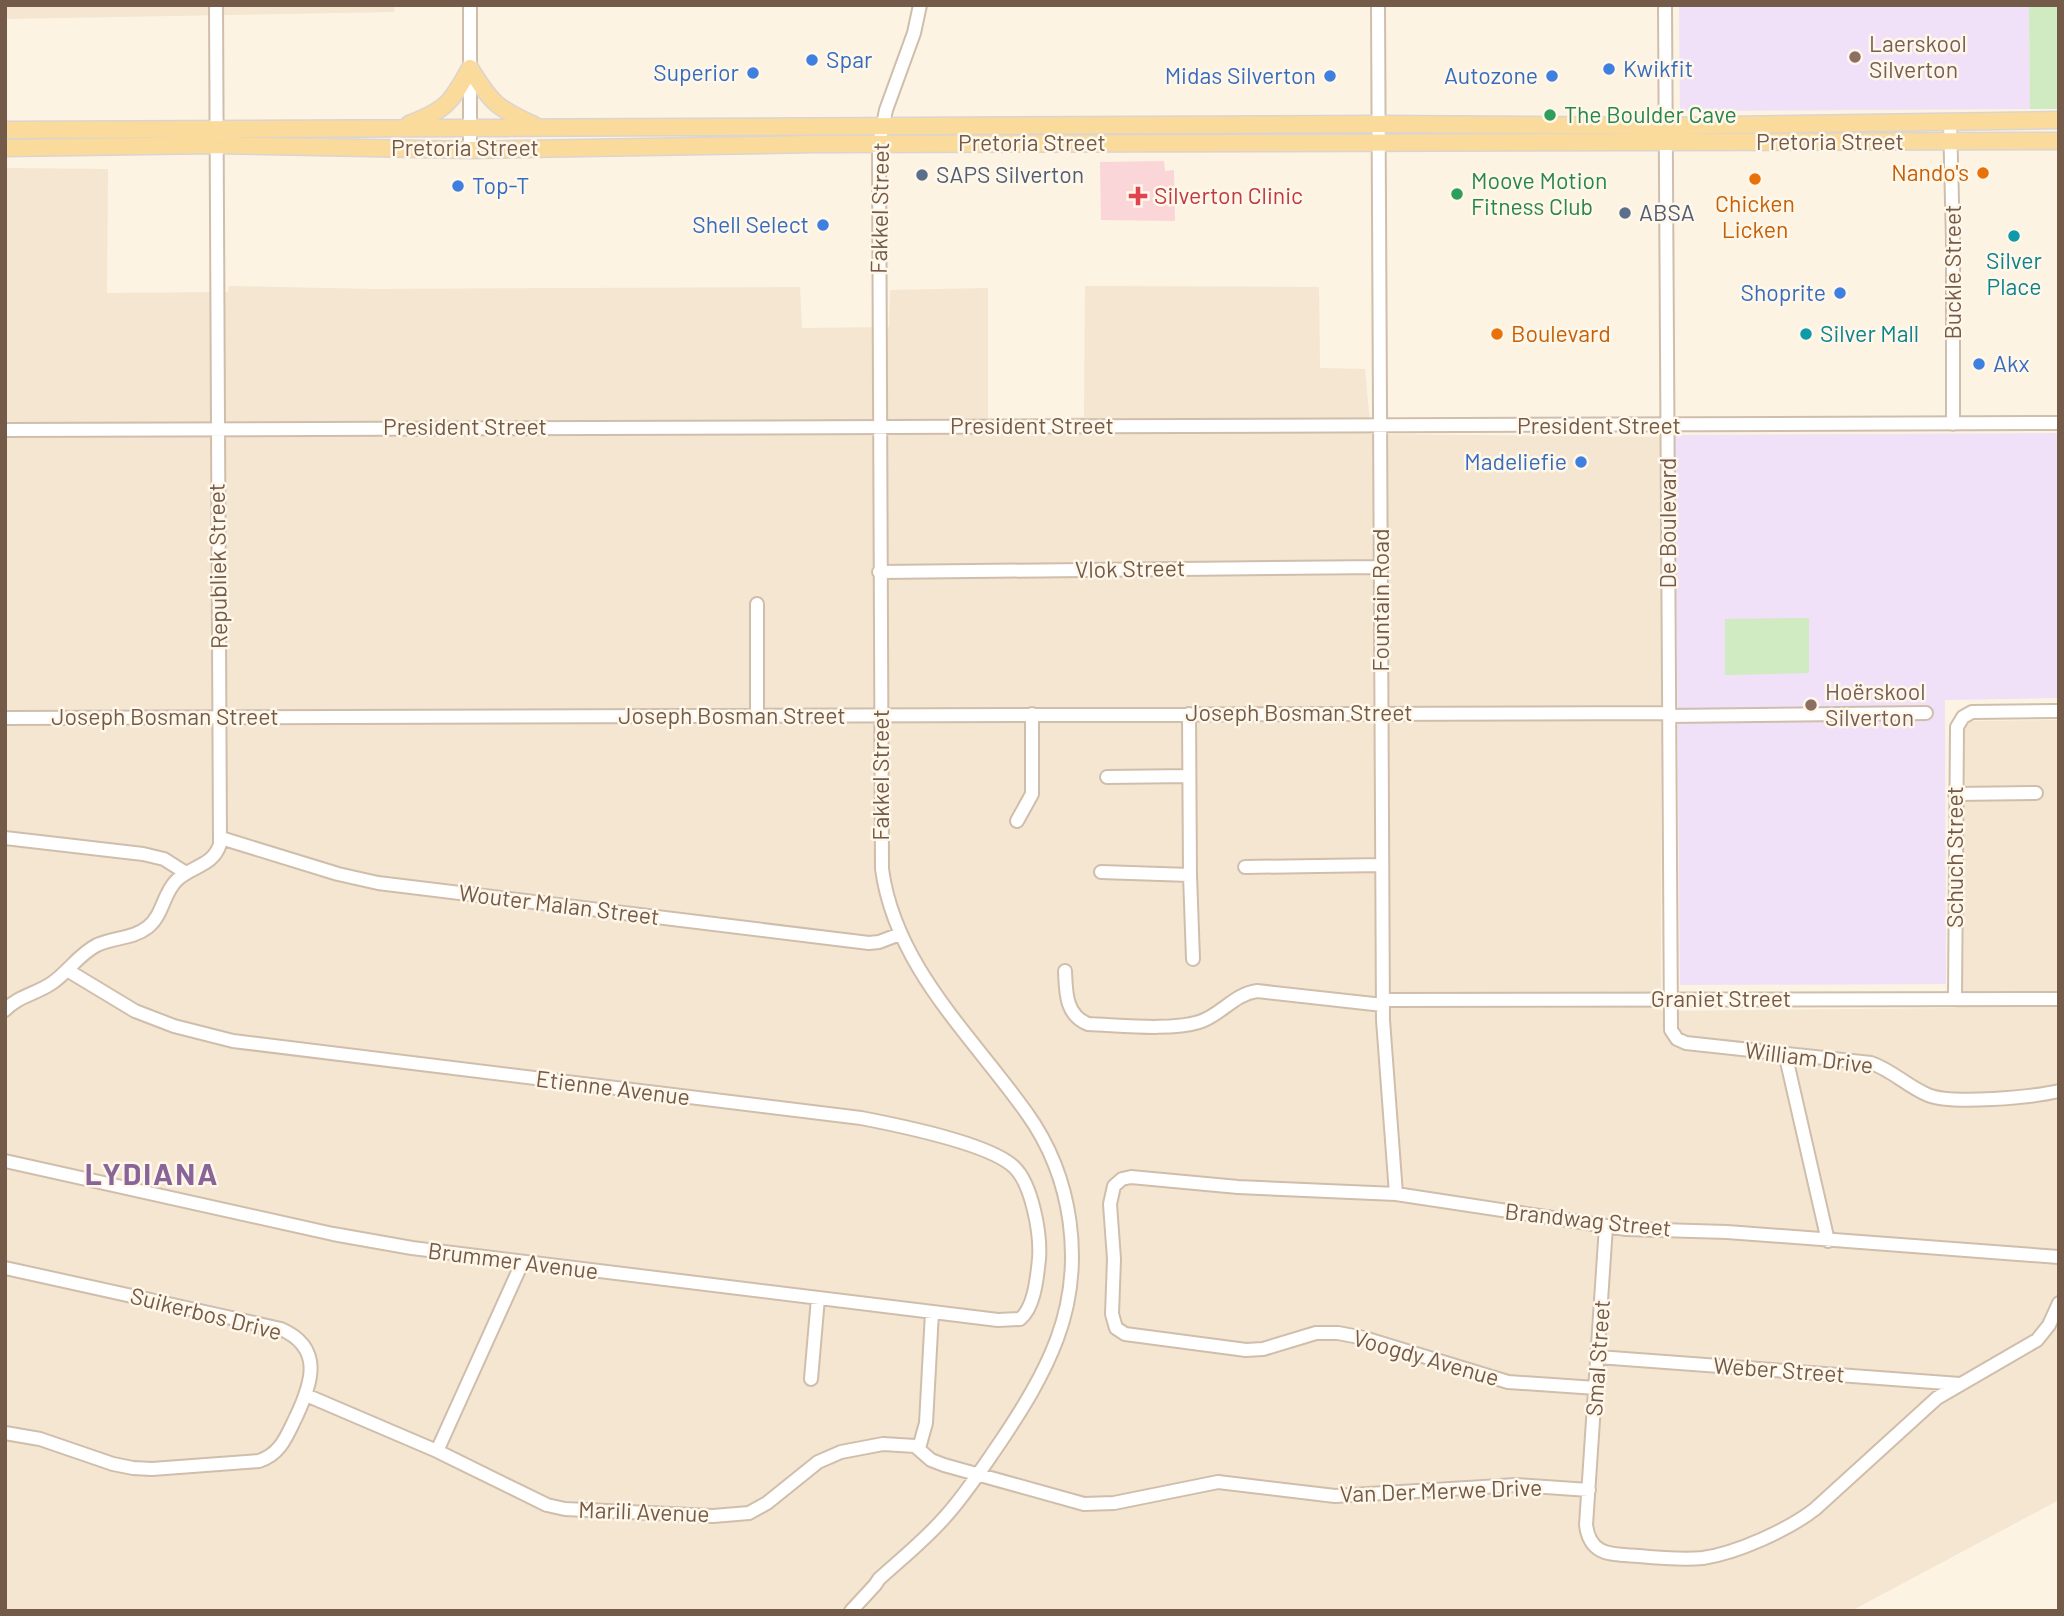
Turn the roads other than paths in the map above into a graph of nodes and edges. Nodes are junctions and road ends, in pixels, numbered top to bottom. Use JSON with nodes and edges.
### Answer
{"nodes":[{"id":1,"x":216,"y":5,"type":"edge"},
{"id":2,"x":470,"y":5,"type":"edge"},
{"id":3,"x":920,"y":5,"type":"edge"},
{"id":4,"x":1378,"y":5,"type":"edge"},
{"id":5,"x":1665,"y":5,"type":"edge"},
{"id":6,"x":470,"y":68,"type":"junction"},
{"id":7,"x":1988,"y":120,"type":"junction"},
{"id":8,"x":2059,"y":120,"type":"edge"},
{"id":9,"x":1950,"y":121,"type":"junction"},
{"id":10,"x":1379,"y":124,"type":"junction"},
{"id":11,"x":882,"y":126,"type":"junction"},
{"id":12,"x":1666,"y":126,"type":"junction"},
{"id":13,"x":215,"y":128,"type":"junction"},
{"id":14,"x":401,"y":128,"type":"junction"},
{"id":15,"x":471,"y":128,"type":"junction"},
{"id":16,"x":539,"y":128,"type":"junction"},
{"id":17,"x":5,"y":130,"type":"edge"},
{"id":18,"x":2059,"y":133,"type":"edge"},
{"id":19,"x":1379,"y":141,"type":"junction"},
{"id":20,"x":2059,"y":141,"type":"edge"},
{"id":21,"x":1951,"y":142,"type":"junction"},
{"id":22,"x":1665,"y":143,"type":"junction"},
{"id":23,"x":879,"y":144,"type":"junction"},
{"id":24,"x":215,"y":145,"type":"junction"},
{"id":25,"x":5,"y":148,"type":"edge"},
{"id":26,"x":470,"y":150,"type":"junction"},
{"id":27,"x":2059,"y":423,"type":"edge"},
{"id":28,"x":1953,"y":424,"type":"junction"},
{"id":29,"x":879,"y":426,"type":"junction"},
{"id":30,"x":1380,"y":426,"type":"junction"},
{"id":31,"x":1667,"y":426,"type":"junction"},
{"id":32,"x":217,"y":428,"type":"junction"},
{"id":33,"x":5,"y":430,"type":"edge"},
{"id":34,"x":1381,"y":567,"type":"junction"},
{"id":35,"x":879,"y":572,"type":"junction"},
{"id":36,"x":757,"y":604,"type":"dead end"},
{"id":37,"x":2059,"y":711,"type":"edge"},
{"id":38,"x":1189,"y":713,"type":"junction"},
{"id":39,"x":1381,"y":713,"type":"junction"},
{"id":40,"x":1926,"y":713,"type":"dead end"},
{"id":41,"x":1032,"y":714,"type":"junction"},
{"id":42,"x":1668,"y":714,"type":"junction"},
{"id":43,"x":881,"y":715,"type":"junction"},
{"id":44,"x":757,"y":716,"type":"junction"},
{"id":45,"x":5,"y":718,"type":"edge"},
{"id":46,"x":219,"y":718,"type":"junction"},
{"id":47,"x":1107,"y":776,"type":"dead end"},
{"id":48,"x":1189,"y":776,"type":"junction"},
{"id":49,"x":2036,"y":793,"type":"dead end"},
{"id":50,"x":1955,"y":794,"type":"junction"},
{"id":51,"x":1017,"y":821,"type":"dead end"},
{"id":52,"x":5,"y":838,"type":"edge"},
{"id":53,"x":221,"y":838,"type":"junction"},
{"id":54,"x":1382,"y":865,"type":"junction"},
{"id":55,"x":1245,"y":867,"type":"dead end"},
{"id":56,"x":1101,"y":872,"type":"dead end"},
{"id":57,"x":186,"y":873,"type":"junction"},
{"id":58,"x":1189,"y":875,"type":"junction"},
{"id":59,"x":901,"y":934,"type":"junction"},
{"id":60,"x":1193,"y":959,"type":"dead end"},
{"id":61,"x":67,"y":970,"type":"junction"},
{"id":62,"x":1065,"y":971,"type":"dead end"},
{"id":63,"x":1670,"y":999,"type":"junction"},
{"id":64,"x":1955,"y":999,"type":"junction"},
{"id":65,"x":2059,"y":999,"type":"edge"},
{"id":66,"x":1383,"y":1003,"type":"junction"},
{"id":67,"x":5,"y":1010,"type":"edge"},
{"id":68,"x":1677,"y":1038,"type":"joint"},
{"id":69,"x":1785,"y":1054,"type":"junction"},
{"id":70,"x":2059,"y":1091,"type":"edge"},
{"id":71,"x":5,"y":1161,"type":"edge"},
{"id":72,"x":1118,"y":1181,"type":"joint"},
{"id":73,"x":1396,"y":1194,"type":"junction"},
{"id":74,"x":1606,"y":1226,"type":"junction"},
{"id":75,"x":1828,"y":1241,"type":"junction"},
{"id":76,"x":2059,"y":1257,"type":"edge"},
{"id":77,"x":522,"y":1263,"type":"junction"},
{"id":78,"x":5,"y":1268,"type":"edge"},
{"id":79,"x":818,"y":1298,"type":"junction"},
{"id":80,"x":2059,"y":1303,"type":"edge"},
{"id":81,"x":932,"y":1312,"type":"junction"},
{"id":82,"x":1026,"y":1314,"type":"joint"},
{"id":83,"x":1598,"y":1357,"type":"junction"},
{"id":84,"x":811,"y":1379,"type":"dead end"},
{"id":85,"x":1959,"y":1384,"type":"junction"},
{"id":86,"x":1596,"y":1388,"type":"junction"},
{"id":87,"x":306,"y":1395,"type":"junction"},
{"id":88,"x":5,"y":1433,"type":"edge"},
{"id":89,"x":919,"y":1448,"type":"junction"},
{"id":90,"x":437,"y":1451,"type":"junction"},
{"id":91,"x":978,"y":1475,"type":"junction"},
{"id":92,"x":1589,"y":1490,"type":"junction"},
{"id":93,"x":879,"y":1579,"type":"junction"},
{"id":94,"x":841,"y":1611,"type":"edge"},
{"id":95,"x":851,"y":1611,"type":"edge"}],
"edges":[{"from":1,"to":13,"type":"street","name":"Republiek Street"},
{"from":2,"to":6,"type":"street"},
{"from":3,"to":11,"type":"street","name":"Fakkel Street"},
{"from":4,"to":10,"type":"street","name":"Fountain Road"},
{"from":5,"to":12,"type":"street","name":"De Boulevard"},
{"from":6,"to":14,"type":"main road"},
{"from":6,"to":15,"type":"street"},
{"from":6,"to":16,"type":"main road"},
{"from":7,"to":8,"type":"main road","name":"Pretoria Street"},
{"from":7,"to":9,"type":"main road","name":"Pretoria Street"},
{"from":7,"to":18,"type":"main road"},
{"from":9,"to":12,"type":"main road","name":"Pretoria Street"},
{"from":9,"to":21,"type":"street","name":"Buckle Street"},
{"from":10,"to":11,"type":"main road","name":"Pretoria Street"},
{"from":10,"to":12,"type":"main road","name":"Pretoria Street"},
{"from":10,"to":19,"type":"street","name":"Fountain Road"},
{"from":11,"to":16,"type":"main road","name":"Pretoria Street"},
{"from":11,"to":23,"type":"street","name":"Fakkel Street"},
{"from":12,"to":22,"type":"street","name":"De Boulevard"},
{"from":13,"to":14,"type":"main road","name":"Pretoria Street"},
{"from":13,"to":17,"type":"main road","name":"Pretoria Street"},
{"from":13,"to":24,"type":"street","name":"Republiek Street"},
{"from":14,"to":15,"type":"main road","name":"Pretoria Street"},
{"from":15,"to":16,"type":"main road","name":"Pretoria Street"},
{"from":15,"to":26,"type":"street"},
{"from":19,"to":22,"type":"main road","name":"Pretoria Street"},
{"from":19,"to":23,"type":"main road","name":"Pretoria Street"},
{"from":19,"to":30,"type":"street","name":"Fountain Road"},
{"from":20,"to":21,"type":"main road","name":"Pretoria Street"},
{"from":21,"to":22,"type":"main road","name":"Pretoria Street"},
{"from":21,"to":28,"type":"street","name":"Buckle Street"},
{"from":22,"to":31,"type":"street","name":"De Boulevard"},
{"from":23,"to":26,"type":"main road","name":"Pretoria Street"},
{"from":23,"to":29,"type":"street","name":"Fakkel Street"},
{"from":24,"to":25,"type":"main road","name":"Pretoria Street"},
{"from":24,"to":26,"type":"main road","name":"Pretoria Street"},
{"from":24,"to":32,"type":"street","name":"Republiek Street"},
{"from":27,"to":28,"type":"street","name":"President Street"},
{"from":28,"to":31,"type":"street","name":"President Street"},
{"from":29,"to":30,"type":"street","name":"President Street"},
{"from":29,"to":32,"type":"street","name":"President Street"},
{"from":29,"to":35,"type":"street","name":"Fakkel Street"},
{"from":30,"to":31,"type":"street","name":"President Street"},
{"from":30,"to":34,"type":"street","name":"Fountain Road"},
{"from":31,"to":42,"type":"street","name":"De Boulevard"},
{"from":32,"to":33,"type":"street","name":"President Street"},
{"from":32,"to":46,"type":"street","name":"Republiek Street"},
{"from":34,"to":35,"type":"street","name":"Vlok Street"},
{"from":34,"to":39,"type":"street","name":"Fountain Road"},
{"from":35,"to":43,"type":"street","name":"Fakkel Street"},
{"from":36,"to":44,"type":"street"},
{"from":37,"to":50,"type":"street","name":"Schuch Street"},
{"from":38,"to":39,"type":"street","name":"Joseph Bosman Street"},
{"from":38,"to":41,"type":"street","name":"Joseph Bosman Street"},
{"from":38,"to":48,"type":"street"},
{"from":39,"to":42,"type":"street","name":"Joseph Bosman Street"},
{"from":39,"to":54,"type":"street","name":"Fountain Road"},
{"from":40,"to":42,"type":"street","name":"Joseph Bosman Street"},
{"from":41,"to":43,"type":"street","name":"Joseph Bosman Street"},
{"from":41,"to":51,"type":"street"},
{"from":42,"to":63,"type":"street","name":"De Boulevard"},
{"from":43,"to":44,"type":"street","name":"Joseph Bosman Street"},
{"from":43,"to":59,"type":"street","name":"Fakkel Street"},
{"from":44,"to":46,"type":"street","name":"Joseph Bosman Street"},
{"from":45,"to":46,"type":"street","name":"Joseph Bosman Street"},
{"from":46,"to":53,"type":"street","name":"Republiek Street"},
{"from":47,"to":48,"type":"street"},
{"from":48,"to":58,"type":"street"},
{"from":49,"to":50,"type":"street"},
{"from":50,"to":64,"type":"street","name":"Schuch Street"},
{"from":52,"to":57,"type":"street"},
{"from":53,"to":57,"type":"street"},
{"from":53,"to":59,"type":"street","name":"Wouter Malan Street"},
{"from":54,"to":55,"type":"street"},
{"from":54,"to":66,"type":"street","name":"Fountain Road"},
{"from":56,"to":58,"type":"street"},
{"from":57,"to":61,"type":"street"},
{"from":58,"to":60,"type":"street"},
{"from":59,"to":91,"type":"street","name":"Fakkel Street"},
{"from":61,"to":67,"type":"street"},
{"from":61,"to":82,"type":"street","name":"Etienne Avenue"},
{"from":62,"to":66,"type":"street","name":"Graniet Street"},
{"from":63,"to":64,"type":"street","name":"Graniet Street"},
{"from":63,"to":66,"type":"street","name":"Graniet Street"},
{"from":63,"to":68,"type":"street","name":"De Boulevard"},
{"from":64,"to":65,"type":"street","name":"Graniet Street"},
{"from":66,"to":73,"type":"street","name":"Fountain Road"},
{"from":68,"to":69,"type":"street","name":"William Drive"},
{"from":69,"to":70,"type":"street","name":"William Drive"},
{"from":69,"to":75,"type":"street"},
{"from":71,"to":77,"type":"street","name":"Brummer Avenue"},
{"from":72,"to":73,"type":"street","name":"Brandwag Street"},
{"from":72,"to":86,"type":"street","name":"Voogdy Avenue"},
{"from":73,"to":74,"type":"street","name":"Brandwag Street"},
{"from":74,"to":75,"type":"street","name":"Brandwag Street"},
{"from":74,"to":83,"type":"street","name":"Smal Street"},
{"from":75,"to":76,"type":"street","name":"Brandwag Street"},
{"from":77,"to":79,"type":"street","name":"Brummer Avenue"},
{"from":77,"to":90,"type":"street"},
{"from":78,"to":87,"type":"street","name":"Suikerbos Drive"},
{"from":79,"to":81,"type":"street","name":"Brummer Avenue"},
{"from":79,"to":84,"type":"street"},
{"from":80,"to":85,"type":"street"},
{"from":81,"to":82,"type":"street","name":"Brummer Avenue"},
{"from":81,"to":89,"type":"street"},
{"from":83,"to":85,"type":"street","name":"Weber Street"},
{"from":83,"to":86,"type":"street","name":"Smal Street"},
{"from":85,"to":92,"type":"street"},
{"from":86,"to":92,"type":"street","name":"Smal Street"},
{"from":87,"to":88,"type":"street","name":"Suikerbos Drive"},
{"from":87,"to":90,"type":"street","name":"Marili Avenue"},
{"from":89,"to":90,"type":"street","name":"Marili Avenue"},
{"from":89,"to":91,"type":"street","name":"Marili Avenue"},
{"from":91,"to":92,"type":"street","name":"Van Der Merwe Drive"},
{"from":91,"to":93,"type":"street","name":"Fakkel Street"},
{"from":93,"to":94,"type":"street"},
{"from":93,"to":95,"type":"street"}]}
